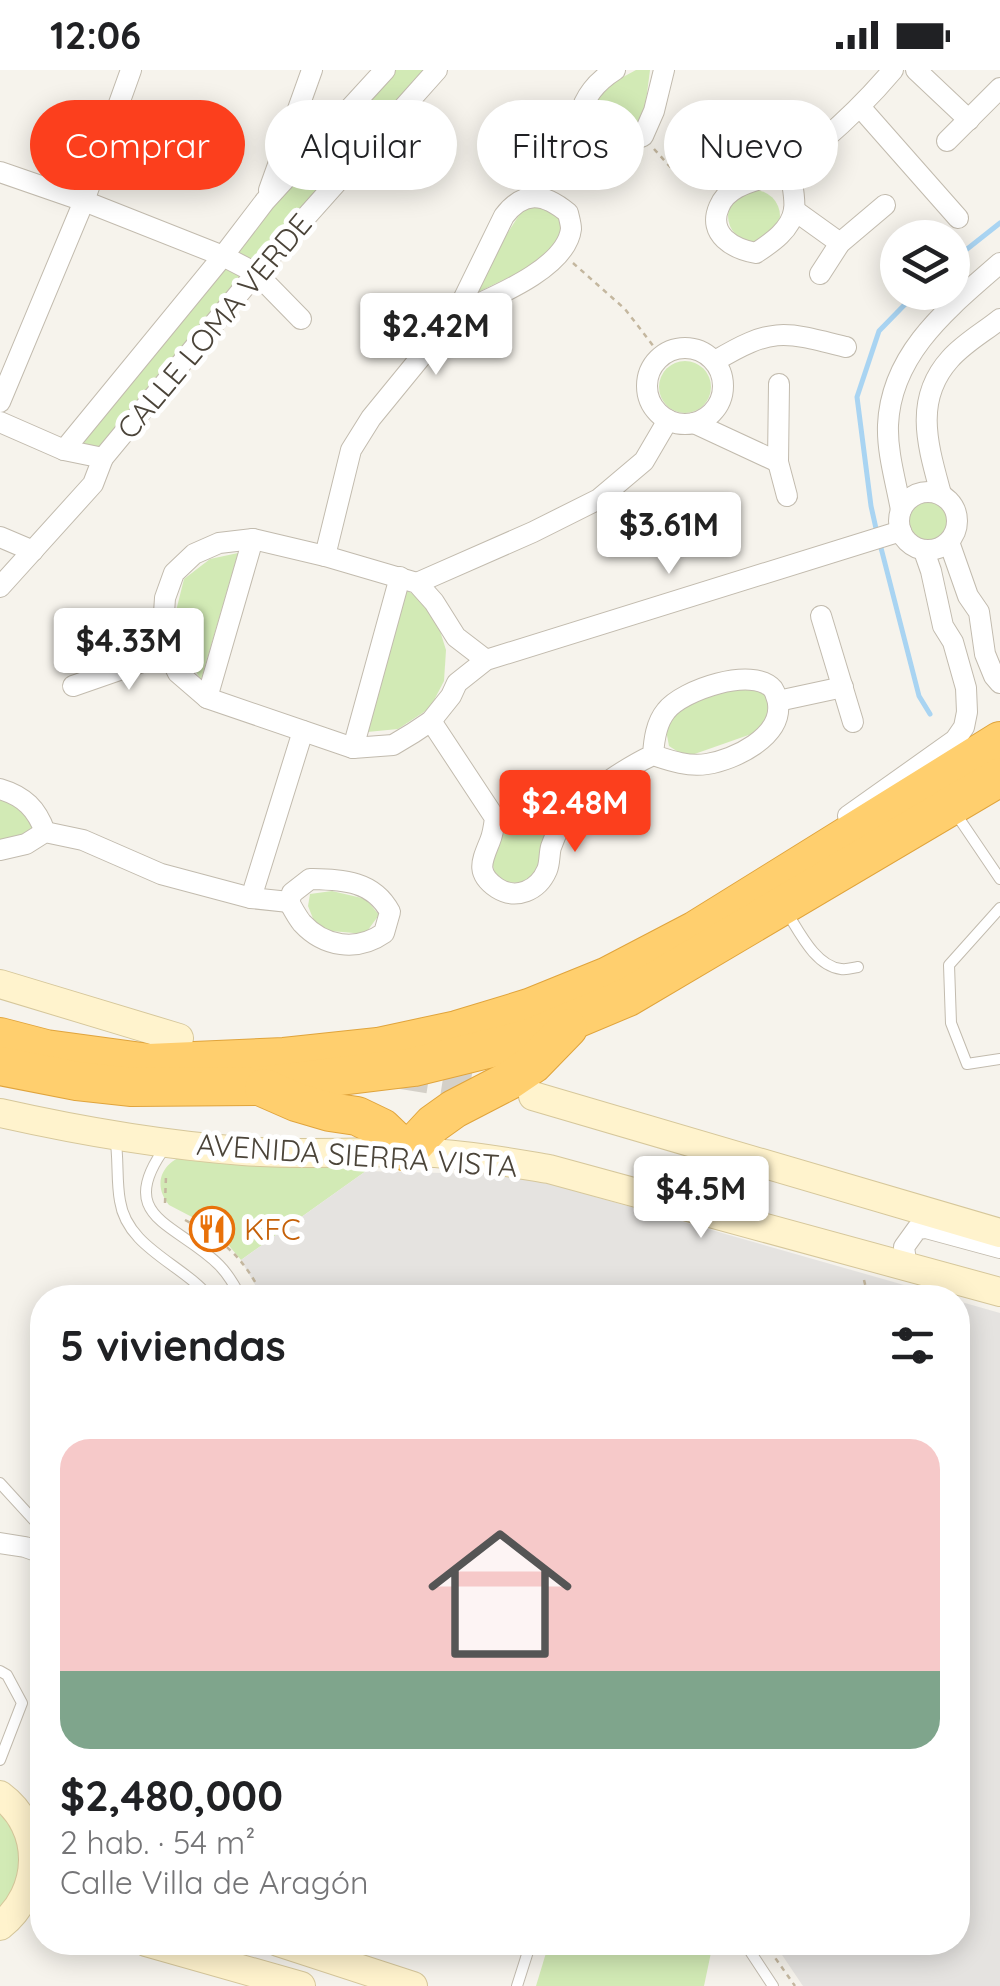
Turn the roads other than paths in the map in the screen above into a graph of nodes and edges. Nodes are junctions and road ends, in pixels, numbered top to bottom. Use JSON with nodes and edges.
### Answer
{"nodes":[{"id":1,"x":132,"y":70,"type":"edge"},
{"id":2,"x":312,"y":70,"type":"edge"},
{"id":3,"x":385,"y":70,"type":"edge"},
{"id":4,"x":437,"y":70,"type":"edge"},
{"id":5,"x":615,"y":70,"type":"edge"},
{"id":6,"x":664,"y":70,"type":"edge"},
{"id":7,"x":894,"y":70,"type":"edge"},
{"id":8,"x":916,"y":70,"type":"edge"},
{"id":9,"x":1000,"y":88,"type":"edge"},
{"id":10,"x":861,"y":108,"type":"junction"},
{"id":11,"x":969,"y":120,"type":"junction"},
{"id":12,"x":838,"y":127,"type":"edge"},
{"id":13,"x":948,"y":141,"type":"dead end"},
{"id":14,"x":0,"y":172,"type":"edge"},
{"id":15,"x":736,"y":190,"type":"edge"},
{"id":16,"x":792,"y":190,"type":"edge"},
{"id":17,"x":84,"y":201,"type":"junction"},
{"id":18,"x":264,"y":202,"type":"junction"},
{"id":19,"x":885,"y":204,"type":"dead end"},
{"id":20,"x":794,"y":210,"type":"junction"},
{"id":21,"x":958,"y":218,"type":"dead end"},
{"id":22,"x":840,"y":243,"type":"junction"},
{"id":23,"x":223,"y":256,"type":"junction"},
{"id":24,"x":1000,"y":263,"type":"edge"},
{"id":25,"x":256,"y":274,"type":"junction"},
{"id":26,"x":820,"y":274,"type":"dead end"},
{"id":27,"x":456,"y":314,"type":"junction"},
{"id":28,"x":301,"y":319,"type":"dead end"},
{"id":29,"x":998,"y":324,"type":"edge"},
{"id":30,"x":846,"y":347,"type":"dead end"},
{"id":31,"x":715,"y":361,"type":"junction"},
{"id":32,"x":779,"y":384,"type":"dead end"},
{"id":33,"x":0,"y":402,"type":"edge"},
{"id":34,"x":668,"y":420,"type":"junction"},
{"id":35,"x":0,"y":422,"type":"edge"},
{"id":36,"x":694,"y":423,"type":"junction"},
{"id":37,"x":64,"y":450,"type":"junction"},
{"id":38,"x":103,"y":458,"type":"junction"},
{"id":39,"x":778,"y":462,"type":"junction"},
{"id":40,"x":940,"y":494,"type":"junction"},
{"id":41,"x":786,"y":496,"type":"dead end"},
{"id":42,"x":901,"y":510,"type":"junction"},
{"id":43,"x":895,"y":533,"type":"junction"},
{"id":44,"x":0,"y":538,"type":"edge"},
{"id":45,"x":252,"y":539,"type":"junction"},
{"id":46,"x":949,"y":542,"type":"junction"},
{"id":47,"x":33,"y":550,"type":"junction"},
{"id":48,"x":924,"y":550,"type":"junction"},
{"id":49,"x":325,"y":556,"type":"junction"},
{"id":50,"x":408,"y":580,"type":"junction"},
{"id":51,"x":0,"y":587,"type":"edge"},
{"id":52,"x":968,"y":596,"type":"junction"},
{"id":53,"x":940,"y":608,"type":"junction"},
{"id":54,"x":820,"y":616,"type":"dead end"},
{"id":55,"x":983,"y":630,"type":"junction"},
{"id":56,"x":953,"y":642,"type":"junction"},
{"id":57,"x":168,"y":653,"type":"junction"},
{"id":58,"x":486,"y":660,"type":"junction"},
{"id":59,"x":1000,"y":684,"type":"edge"},
{"id":60,"x":73,"y":686,"type":"dead end"},
{"id":61,"x":843,"y":687,"type":"junction"},
{"id":62,"x":207,"y":698,"type":"junction"},
{"id":63,"x":778,"y":701,"type":"junction"},
{"id":64,"x":431,"y":721,"type":"junction"},
{"id":65,"x":854,"y":722,"type":"dead end"},
{"id":66,"x":303,"y":731,"type":"junction"},
{"id":67,"x":1000,"y":741,"type":"edge"},
{"id":68,"x":353,"y":748,"type":"junction"},
{"id":69,"x":653,"y":755,"type":"junction"},
{"id":70,"x":1000,"y":777,"type":"edge"},
{"id":71,"x":0,"y":790,"type":"edge"},
{"id":72,"x":951,"y":806,"type":"junction"},
{"id":73,"x":567,"y":815,"type":"junction"},
{"id":74,"x":495,"y":818,"type":"junction"},
{"id":75,"x":45,"y":832,"type":"junction"},
{"id":76,"x":0,"y":850,"type":"edge"},
{"id":77,"x":1000,"y":879,"type":"edge"},
{"id":78,"x":251,"y":898,"type":"junction"},
{"id":79,"x":768,"y":899,"type":"junction"},
{"id":80,"x":289,"y":902,"type":"junction"},
{"id":81,"x":1000,"y":908,"type":"edge"},
{"id":82,"x":858,"y":967,"type":"dead end"},
{"id":83,"x":0,"y":984,"type":"edge"},
{"id":84,"x":576,"y":1019,"type":"junction"},
{"id":85,"x":0,"y":1037,"type":"edge"},
{"id":86,"x":180,"y":1038,"type":"dead end"},
{"id":87,"x":1000,"y":1059,"type":"edge"},
{"id":88,"x":0,"y":1066,"type":"edge"},
{"id":89,"x":259,"y":1086,"type":"junction"},
{"id":90,"x":533,"y":1096,"type":"dead end"},
{"id":91,"x":0,"y":1113,"type":"edge"},
{"id":92,"x":115,"y":1136,"type":"junction"},
{"id":93,"x":169,"y":1142,"type":"junction"},
{"id":94,"x":407,"y":1152,"type":"junction"},
{"id":95,"x":1000,"y":1233,"type":"edge"},
{"id":96,"x":1000,"y":1248,"type":"edge"},
{"id":97,"x":906,"y":1268,"type":"junction"},
{"id":98,"x":198,"y":1285,"type":"edge"},
{"id":99,"x":235,"y":1285,"type":"edge"},
{"id":100,"x":1000,"y":1292,"type":"edge"},
{"id":101,"x":2,"y":1488,"type":"edge"},
{"id":102,"x":30,"y":1517,"type":"edge"},
{"id":103,"x":0,"y":1544,"type":"edge"},
{"id":104,"x":30,"y":1549,"type":"edge"},
{"id":105,"x":0,"y":1671,"type":"edge"},
{"id":106,"x":0,"y":1760,"type":"edge"},
{"id":107,"x":0,"y":1795,"type":"edge"},
{"id":108,"x":30,"y":1837,"type":"edge"},
{"id":109,"x":30,"y":1889,"type":"edge"},
{"id":110,"x":21,"y":1916,"type":"edge"},
{"id":111,"x":186,"y":1955,"type":"edge"},
{"id":112,"x":269,"y":1955,"type":"edge"},
{"id":113,"x":318,"y":1955,"type":"edge"},
{"id":114,"x":527,"y":1955,"type":"edge"},
{"id":115,"x":753,"y":1955,"type":"edge"},
{"id":116,"x":266,"y":1981,"type":"edge"},
{"id":117,"x":301,"y":1986,"type":"edge"},
{"id":118,"x":413,"y":1986,"type":"edge"},
{"id":119,"x":517,"y":1986,"type":"edge"},
{"id":120,"x":773,"y":1986,"type":"edge"}],
"edges":[{"from":1,"to":17,"type":"street"},
{"from":2,"to":18,"type":"street"},
{"from":3,"to":18,"type":"street","name":"CALLE LOMA VERDE"},
{"from":4,"to":25,"type":"street","name":"CALLE LOMA VERDE"},
{"from":5,"to":6,"type":"street"},
{"from":7,"to":10,"type":"street"},
{"from":8,"to":11,"type":"street"},
{"from":9,"to":11,"type":"street"},
{"from":10,"to":12,"type":"street"},
{"from":10,"to":21,"type":"street"},
{"from":11,"to":13,"type":"street"},
{"from":14,"to":17,"type":"street"},
{"from":15,"to":20,"type":"street"},
{"from":16,"to":20,"type":"street"},
{"from":17,"to":23,"type":"street"},
{"from":17,"to":33,"type":"street"},
{"from":18,"to":23,"type":"street","name":"CALLE LOMA VERDE"},
{"from":19,"to":22,"type":"street"},
{"from":20,"to":22,"type":"street"},
{"from":22,"to":26,"type":"street"},
{"from":23,"to":25,"type":"street"},
{"from":23,"to":37,"type":"street","name":"CALLE LOMA VERDE"},
{"from":24,"to":42,"type":"street"},
{"from":25,"to":28,"type":"street"},
{"from":25,"to":38,"type":"street","name":"CALLE LOMA VERDE"},
{"from":27,"to":27,"type":"street"},
{"from":27,"to":49,"type":"street"},
{"from":29,"to":40,"type":"street"},
{"from":30,"to":31,"type":"street"},
{"from":31,"to":34,"type":"street"},
{"from":31,"to":36,"type":"street"},
{"from":32,"to":39,"type":"street"},
{"from":34,"to":36,"type":"street"},
{"from":34,"to":50,"type":"street"},
{"from":35,"to":37,"type":"street"},
{"from":36,"to":39,"type":"street"},
{"from":37,"to":38,"type":"street"},
{"from":38,"to":47,"type":"street","name":"CALLE LOMA VERDE"},
{"from":39,"to":41,"type":"street"},
{"from":40,"to":42,"type":"street"},
{"from":40,"to":46,"type":"street"},
{"from":42,"to":43,"type":"street"},
{"from":43,"to":48,"type":"street"},
{"from":43,"to":58,"type":"street"},
{"from":44,"to":47,"type":"street"},
{"from":45,"to":49,"type":"street"},
{"from":45,"to":57,"type":"street"},
{"from":45,"to":62,"type":"street"},
{"from":46,"to":48,"type":"street"},
{"from":46,"to":52,"type":"street"},
{"from":47,"to":51,"type":"street","name":"CALLE LOMA VERDE"},
{"from":48,"to":53,"type":"street"},
{"from":49,"to":50,"type":"street"},
{"from":50,"to":58,"type":"street"},
{"from":50,"to":68,"type":"street"},
{"from":52,"to":53,"type":"street"},
{"from":52,"to":55,"type":"street"},
{"from":53,"to":56,"type":"street"},
{"from":54,"to":61,"type":"street"},
{"from":55,"to":56,"type":"street"},
{"from":55,"to":59,"type":"street"},
{"from":56,"to":79,"type":"street"},
{"from":57,"to":60,"type":"street"},
{"from":57,"to":62,"type":"street"},
{"from":58,"to":64,"type":"street"},
{"from":61,"to":63,"type":"street"},
{"from":61,"to":65,"type":"street"},
{"from":62,"to":66,"type":"street"},
{"from":63,"to":69,"type":"street"},
{"from":63,"to":69,"type":"street"},
{"from":64,"to":68,"type":"street"},
{"from":64,"to":74,"type":"street"},
{"from":66,"to":68,"type":"street"},
{"from":66,"to":78,"type":"street"},
{"from":67,"to":79,"type":"highway"},
{"from":69,"to":73,"type":"street"},
{"from":70,"to":72,"type":"highway"},
{"from":71,"to":75,"type":"street"},
{"from":72,"to":77,"type":"lane"},
{"from":72,"to":79,"type":"highway"},
{"from":73,"to":74,"type":"street"},
{"from":73,"to":74,"type":"street"},
{"from":75,"to":76,"type":"street"},
{"from":75,"to":78,"type":"street"},
{"from":78,"to":80,"type":"street"},
{"from":79,"to":82,"type":"lane"},
{"from":79,"to":84,"type":"highway"},
{"from":79,"to":85,"type":"highway"},
{"from":80,"to":80,"type":"street"},
{"from":81,"to":87,"type":"lane"},
{"from":83,"to":86,"type":"street"},
{"from":84,"to":89,"type":"highway"},
{"from":84,"to":94,"type":"highway"},
{"from":88,"to":89,"type":"highway"},
{"from":89,"to":94,"type":"highway"},
{"from":90,"to":95,"type":"street"},
{"from":91,"to":92,"type":"street","name":"AVENIDA SIERRA VISTA"},
{"from":92,"to":93,"type":"street","name":"AVENIDA SIERRA VISTA"},
{"from":92,"to":98,"type":"lane"},
{"from":93,"to":94,"type":"street","name":"AVENIDA SIERRA VISTA"},
{"from":93,"to":99,"type":"lane"},
{"from":94,"to":97,"type":"street","name":"AVENIDA SIERRA VISTA"},
{"from":96,"to":97,"type":"street"},
{"from":97,"to":100,"type":"street","name":"AVENIDA SIERRA VISTA"},
{"from":101,"to":102,"type":"lane"},
{"from":103,"to":104,"type":"street"},
{"from":105,"to":106,"type":"lane"},
{"from":107,"to":108,"type":"street"},
{"from":109,"to":110,"type":"street"},
{"from":111,"to":116,"type":"street"},
{"from":112,"to":116,"type":"street"},
{"from":113,"to":118,"type":"street"},
{"from":114,"to":119,"type":"lane"},
{"from":115,"to":120,"type":"lane"},
{"from":116,"to":117,"type":"street"}]}
